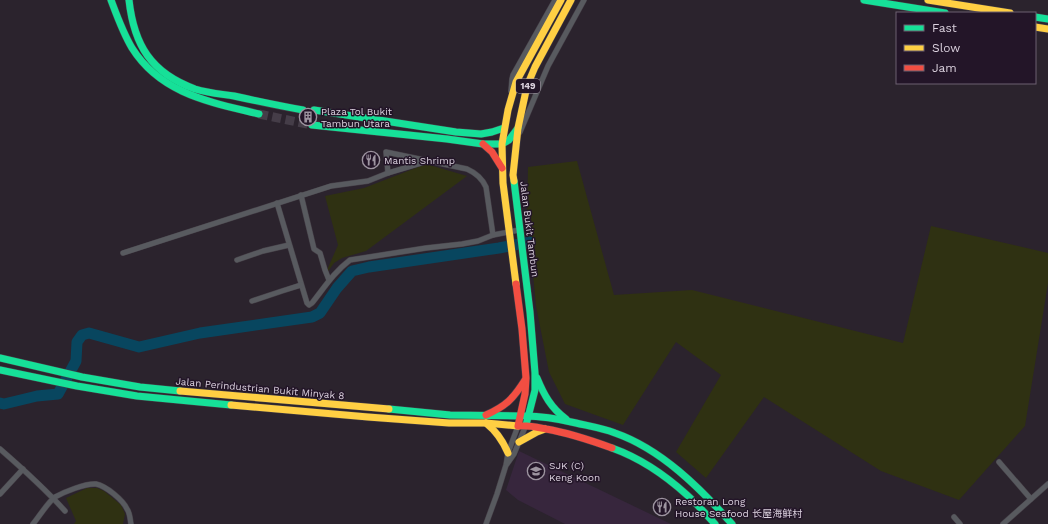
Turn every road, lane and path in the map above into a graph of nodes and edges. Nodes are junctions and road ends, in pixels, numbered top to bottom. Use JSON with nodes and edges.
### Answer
{"nodes":[{"id":1,"x":111,"y":0,"type":"edge"},
{"id":2,"x":129,"y":0,"type":"edge"},
{"id":3,"x":555,"y":0,"type":"edge"},
{"id":4,"x":561,"y":0,"type":"edge"},
{"id":5,"x":571,"y":0,"type":"edge"},
{"id":6,"x":584,"y":0,"type":"edge"},
{"id":7,"x":864,"y":0,"type":"edge"},
{"id":8,"x":928,"y":0,"type":"edge"},
{"id":9,"x":939,"y":12,"type":"edge"},
{"id":10,"x":1004,"y":12,"type":"edge"},
{"id":11,"x":1036,"y":17,"type":"edge"},
{"id":12,"x":1048,"y":19,"type":"edge"},
{"id":13,"x":1036,"y":27,"type":"edge"},
{"id":14,"x":1048,"y":29,"type":"edge"},
{"id":15,"x":509,"y":106,"type":"junction"},
{"id":16,"x":303,"y":110,"type":"dead end"},
{"id":17,"x":314,"y":110,"type":"dead end"},
{"id":18,"x":259,"y":114,"type":"tunnel mouth"},
{"id":19,"x":312,"y":125,"type":"tunnel mouth"},
{"id":20,"x":504,"y":128,"type":"junction"},
{"id":21,"x":518,"y":128,"type":"junction"},
{"id":22,"x":517,"y":140,"type":"junction"},
{"id":23,"x":483,"y":144,"type":"junction"},
{"id":24,"x":502,"y":144,"type":"junction"},
{"id":25,"x":428,"y":161,"type":"junction"},
{"id":26,"x":502,"y":168,"type":"junction"},
{"id":27,"x":388,"y":173,"type":"junction"},
{"id":28,"x":301,"y":195,"type":"junction"},
{"id":29,"x":277,"y":203,"type":"junction"},
{"id":30,"x":519,"y":233,"type":"junction"},
{"id":31,"x":509,"y":234,"type":"junction"},
{"id":32,"x":493,"y":235,"type":"junction"},
{"id":33,"x":289,"y":244,"type":"junction"},
{"id":34,"x":123,"y":253,"type":"dead end"},
{"id":35,"x":237,"y":260,"type":"dead end"},
{"id":36,"x":330,"y":280,"type":"junction"},
{"id":37,"x":301,"y":285,"type":"junction"},
{"id":38,"x":252,"y":301,"type":"dead end"},
{"id":39,"x":0,"y":358,"type":"edge"},
{"id":40,"x":0,"y":370,"type":"edge"},
{"id":41,"x":535,"y":373,"type":"junction"},
{"id":42,"x":526,"y":378,"type":"junction"},
{"id":43,"x":486,"y":414,"type":"junction"},
{"id":44,"x":520,"y":416,"type":"junction"},
{"id":45,"x":529,"y":416,"type":"junction"},
{"id":46,"x":570,"y":421,"type":"junction"},
{"id":47,"x":486,"y":423,"type":"junction"},
{"id":48,"x":526,"y":425,"type":"junction"},
{"id":49,"x":518,"y":426,"type":"junction"},
{"id":50,"x":546,"y":428,"type":"junction"},
{"id":51,"x":519,"y":442,"type":"junction"},
{"id":52,"x":0,"y":449,"type":"edge"},
{"id":53,"x":508,"y":453,"type":"junction"},
{"id":54,"x":999,"y":462,"type":"dead end"},
{"id":55,"x":506,"y":465,"type":"junction"},
{"id":56,"x":23,"y":469,"type":"junction"},
{"id":57,"x":1048,"y":484,"type":"edge"},
{"id":58,"x":0,"y":494,"type":"edge"},
{"id":59,"x":53,"y":498,"type":"junction"},
{"id":60,"x":1031,"y":499,"type":"junction"},
{"id":61,"x":65,"y":511,"type":"dead end"},
{"id":62,"x":954,"y":517,"type":"dead end"},
{"id":63,"x":33,"y":524,"type":"edge"},
{"id":64,"x":131,"y":524,"type":"edge"},
{"id":65,"x":486,"y":524,"type":"edge"},
{"id":66,"x":715,"y":524,"type":"edge"},
{"id":67,"x":732,"y":524,"type":"edge"},
{"id":68,"x":960,"y":524,"type":"edge"},
{"id":69,"x":1003,"y":524,"type":"edge"}],
"edges":[{"from":1,"to":18,"type":"main road"},
{"from":2,"to":16,"type":"main road"},
{"from":3,"to":15,"type":"street"},
{"from":4,"to":15,"type":"main road","name":"Jalan Bukit Tambun","number":"149"},
{"from":5,"to":21,"type":"main road","name":"Jalan Bukit Tambun","number":"149"},
{"from":6,"to":22,"type":"street"},
{"from":7,"to":9,"type":"main road"},
{"from":8,"to":10,"type":"main road"},
{"from":11,"to":12,"type":"main road"},
{"from":13,"to":14,"type":"main road"},
{"from":15,"to":20,"type":"main road","name":"Jalan Bukit Tambun","number":"149"},
{"from":17,"to":20,"type":"main road"},
{"from":19,"to":23,"type":"main road"},
{"from":20,"to":24,"type":"main road","name":"Jalan Bukit Tambun","number":"149"},
{"from":21,"to":22,"type":"main road","name":"Jalan Bukit Tambun"},
{"from":21,"to":24,"type":"main road"},
{"from":22,"to":30,"type":"main road","name":"Jalan Bukit Tambun"},
{"from":23,"to":24,"type":"main road"},
{"from":23,"to":26,"type":"main road"},
{"from":24,"to":26,"type":"main road","name":"Jalan Bukit Tambun"},
{"from":25,"to":27,"type":"street"},
{"from":25,"to":27,"type":"street"},
{"from":25,"to":32,"type":"street"},
{"from":26,"to":31,"type":"main road","name":"Jalan Bukit Tambun"},
{"from":27,"to":28,"type":"street"},
{"from":28,"to":29,"type":"street"},
{"from":28,"to":36,"type":"street"},
{"from":29,"to":33,"type":"street"},
{"from":29,"to":34,"type":"street"},
{"from":30,"to":31,"type":"street"},
{"from":30,"to":41,"type":"main road","name":"Jalan Bukit Tambun"},
{"from":31,"to":32,"type":"street"},
{"from":31,"to":42,"type":"main road","name":"Jalan Bukit Tambun"},
{"from":32,"to":36,"type":"street"},
{"from":33,"to":35,"type":"street"},
{"from":33,"to":37,"type":"street"},
{"from":36,"to":37,"type":"street"},
{"from":37,"to":38,"type":"street"},
{"from":39,"to":43,"type":"main road","name":"Jalan Perindustrian Bukit Minyak 8"},
{"from":40,"to":47,"type":"main road","name":"Jalan Perindustrian Bukit Minyak 8"},
{"from":41,"to":45,"type":"main road","name":"Jalan Bukit Tambun"},
{"from":41,"to":46,"type":"main road"},
{"from":42,"to":43,"type":"main road"},
{"from":42,"to":44,"type":"main road","name":"Jalan Bukit Tambun"},
{"from":43,"to":44,"type":"main road","name":"Jalan Perindustrian Bukit Minyak 8"},
{"from":44,"to":45,"type":"main road","name":"Jalan Perindustrian Bukit Minyak 8"},
{"from":44,"to":49,"type":"main road","name":"Jalan Bukit Tambun"},
{"from":45,"to":46,"type":"main road","name":"Jalan Perindustrian Bukit Minyak 8"},
{"from":45,"to":48,"type":"main road","name":"Jalan Bukit Tambun"},
{"from":46,"to":67,"type":"main road","name":"Jalan Perindustrian Bukit Minyak 8"},
{"from":47,"to":49,"type":"main road","name":"Jalan Perindustrian Bukit Minyak 8"},
{"from":47,"to":53,"type":"main road"},
{"from":48,"to":49,"type":"main road","name":"Jalan Perindustrian Bukit Minyak 8"},
{"from":48,"to":50,"type":"main road","name":"Jalan Perindustrian Bukit Minyak 8"},
{"from":48,"to":51,"type":"street","name":"Jalan Bukit Tambun"},
{"from":49,"to":53,"type":"street","name":"Jalan Bukit Tambun"},
{"from":50,"to":51,"type":"main road"},
{"from":50,"to":66,"type":"main road","name":"Jalan Perindustrian Bukit Minyak 8"},
{"from":51,"to":55,"type":"street","name":"Jalan Bukit Tambun"},
{"from":52,"to":56,"type":"street"},
{"from":53,"to":55,"type":"street","name":"Jalan Bukit Tambun"},
{"from":54,"to":60,"type":"street"},
{"from":55,"to":65,"type":"street","name":"Jalan Bukit Tambun"},
{"from":56,"to":58,"type":"street"},
{"from":56,"to":59,"type":"street"},
{"from":57,"to":60,"type":"street"},
{"from":59,"to":61,"type":"street"},
{"from":59,"to":63,"type":"street"},
{"from":59,"to":64,"type":"street"},
{"from":60,"to":69,"type":"street"},
{"from":62,"to":68,"type":"street"}]}
